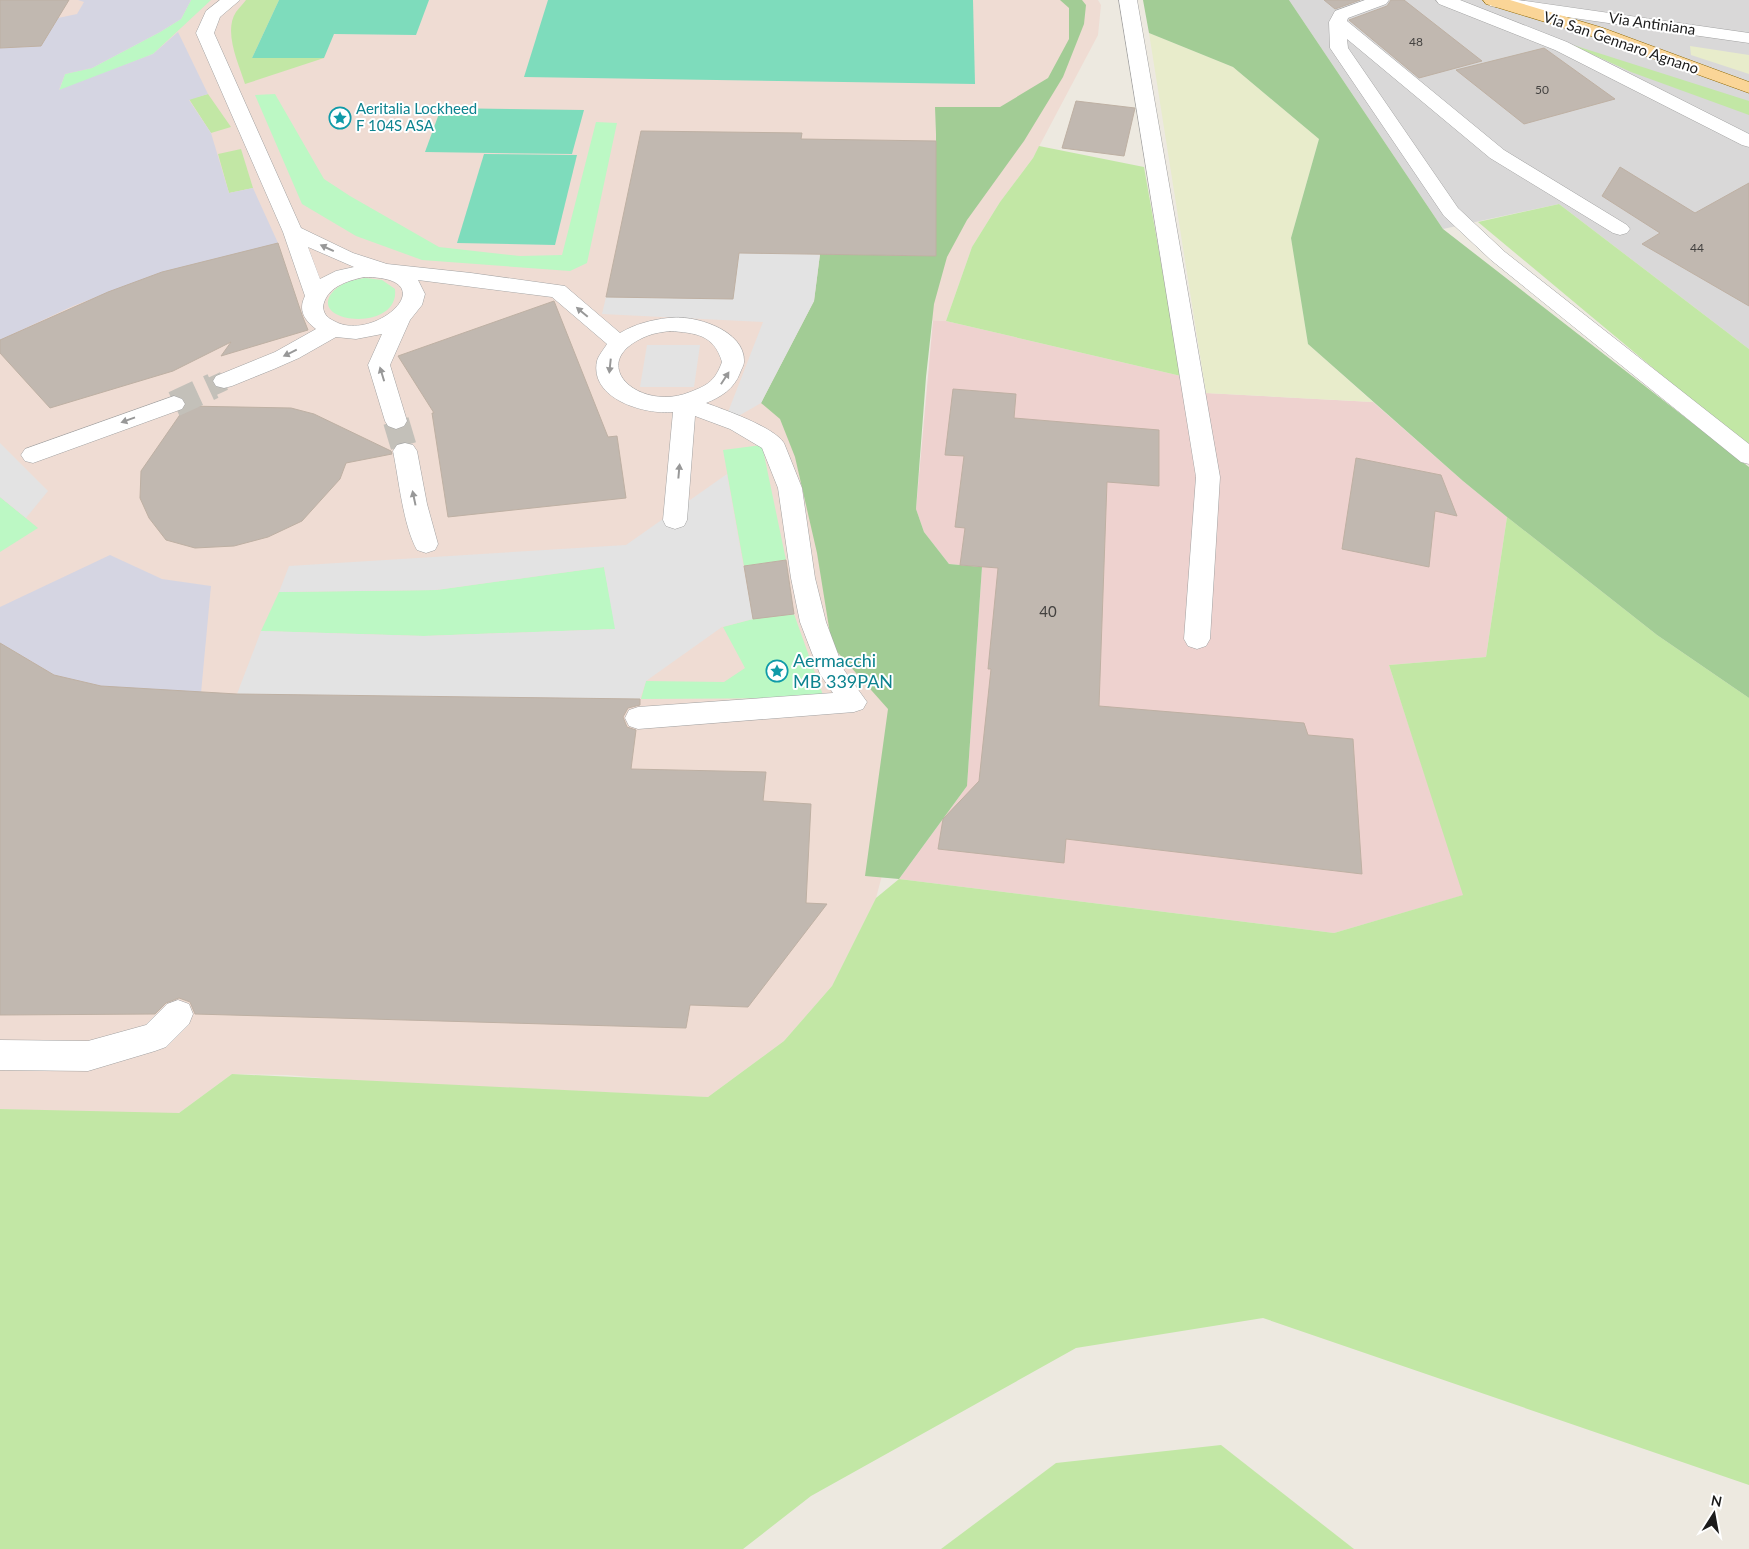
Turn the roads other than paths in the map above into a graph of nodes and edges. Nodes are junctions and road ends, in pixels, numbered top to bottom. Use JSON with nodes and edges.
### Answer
{"nodes":[{"id":1,"x":231,"y":0,"type":"edge"},
{"id":2,"x":1128,"y":0,"type":"edge"},
{"id":3,"x":1380,"y":0,"type":"edge"},
{"id":4,"x":1446,"y":0,"type":"edge"},
{"id":5,"x":1494,"y":1,"type":"edge"},
{"id":6,"x":1338,"y":22,"type":"junction"},
{"id":7,"x":1749,"y":38,"type":"edge"},
{"id":8,"x":1749,"y":88,"type":"edge"},
{"id":9,"x":1749,"y":141,"type":"edge"},
{"id":10,"x":1620,"y":230,"type":"dead end"},
{"id":11,"x":293,"y":232,"type":"junction"},
{"id":12,"x":385,"y":270,"type":"junction"},
{"id":13,"x":315,"y":296,"type":"junction"},
{"id":14,"x":400,"y":318,"type":"junction"},
{"id":15,"x":333,"y":330,"type":"junction"},
{"id":16,"x":619,"y":343,"type":"junction"},
{"id":17,"x":224,"y":381,"type":"tunnel mouth"},
{"id":18,"x":685,"y":403,"type":"junction"},
{"id":19,"x":174,"y":404,"type":"tunnel mouth"},
{"id":20,"x":396,"y":421,"type":"tunnel mouth"},
{"id":21,"x":405,"y":452,"type":"tunnel mouth"},
{"id":22,"x":33,"y":455,"type":"dead end"},
{"id":23,"x":1749,"y":456,"type":"edge"},
{"id":24,"x":675,"y":520,"type":"dead end"},
{"id":25,"x":426,"y":544,"type":"dead end"},
{"id":26,"x":1197,"y":638,"type":"dead end"},
{"id":27,"x":638,"y":718,"type":"dead end"},
{"id":28,"x":178,"y":1014,"type":"dead end"},
{"id":29,"x":0,"y":1055,"type":"edge"}],
"edges":[{"from":1,"to":11,"type":"street"},
{"from":2,"to":26,"type":"street"},
{"from":3,"to":6,"type":"street"},
{"from":4,"to":9,"type":"street"},
{"from":5,"to":7,"type":"street","name":"Via Antiniana"},
{"from":5,"to":8,"type":"main road","name":"Via San Gennaro Agnano"},
{"from":6,"to":10,"type":"street"},
{"from":6,"to":23,"type":"street"},
{"from":12,"to":11,"type":"street","one_way":true},
{"from":11,"to":13,"type":"street"},
{"from":12,"to":13,"type":"street"},
{"from":12,"to":14,"type":"street"},
{"from":16,"to":12,"type":"street","one_way":true},
{"from":13,"to":15,"type":"street"},
{"from":14,"to":15,"type":"street"},
{"from":20,"to":14,"type":"street","one_way":true},
{"from":15,"to":17,"type":"street","one_way":true},
{"from":16,"to":18,"type":"street","one_way":true},
{"from":18,"to":16,"type":"street","one_way":true},
{"from":24,"to":18,"type":"street","one_way":true},
{"from":18,"to":27,"type":"street"},
{"from":19,"to":22,"type":"street","one_way":true},
{"from":25,"to":21,"type":"street","one_way":true},
{"from":28,"to":29,"type":"street"}]}
